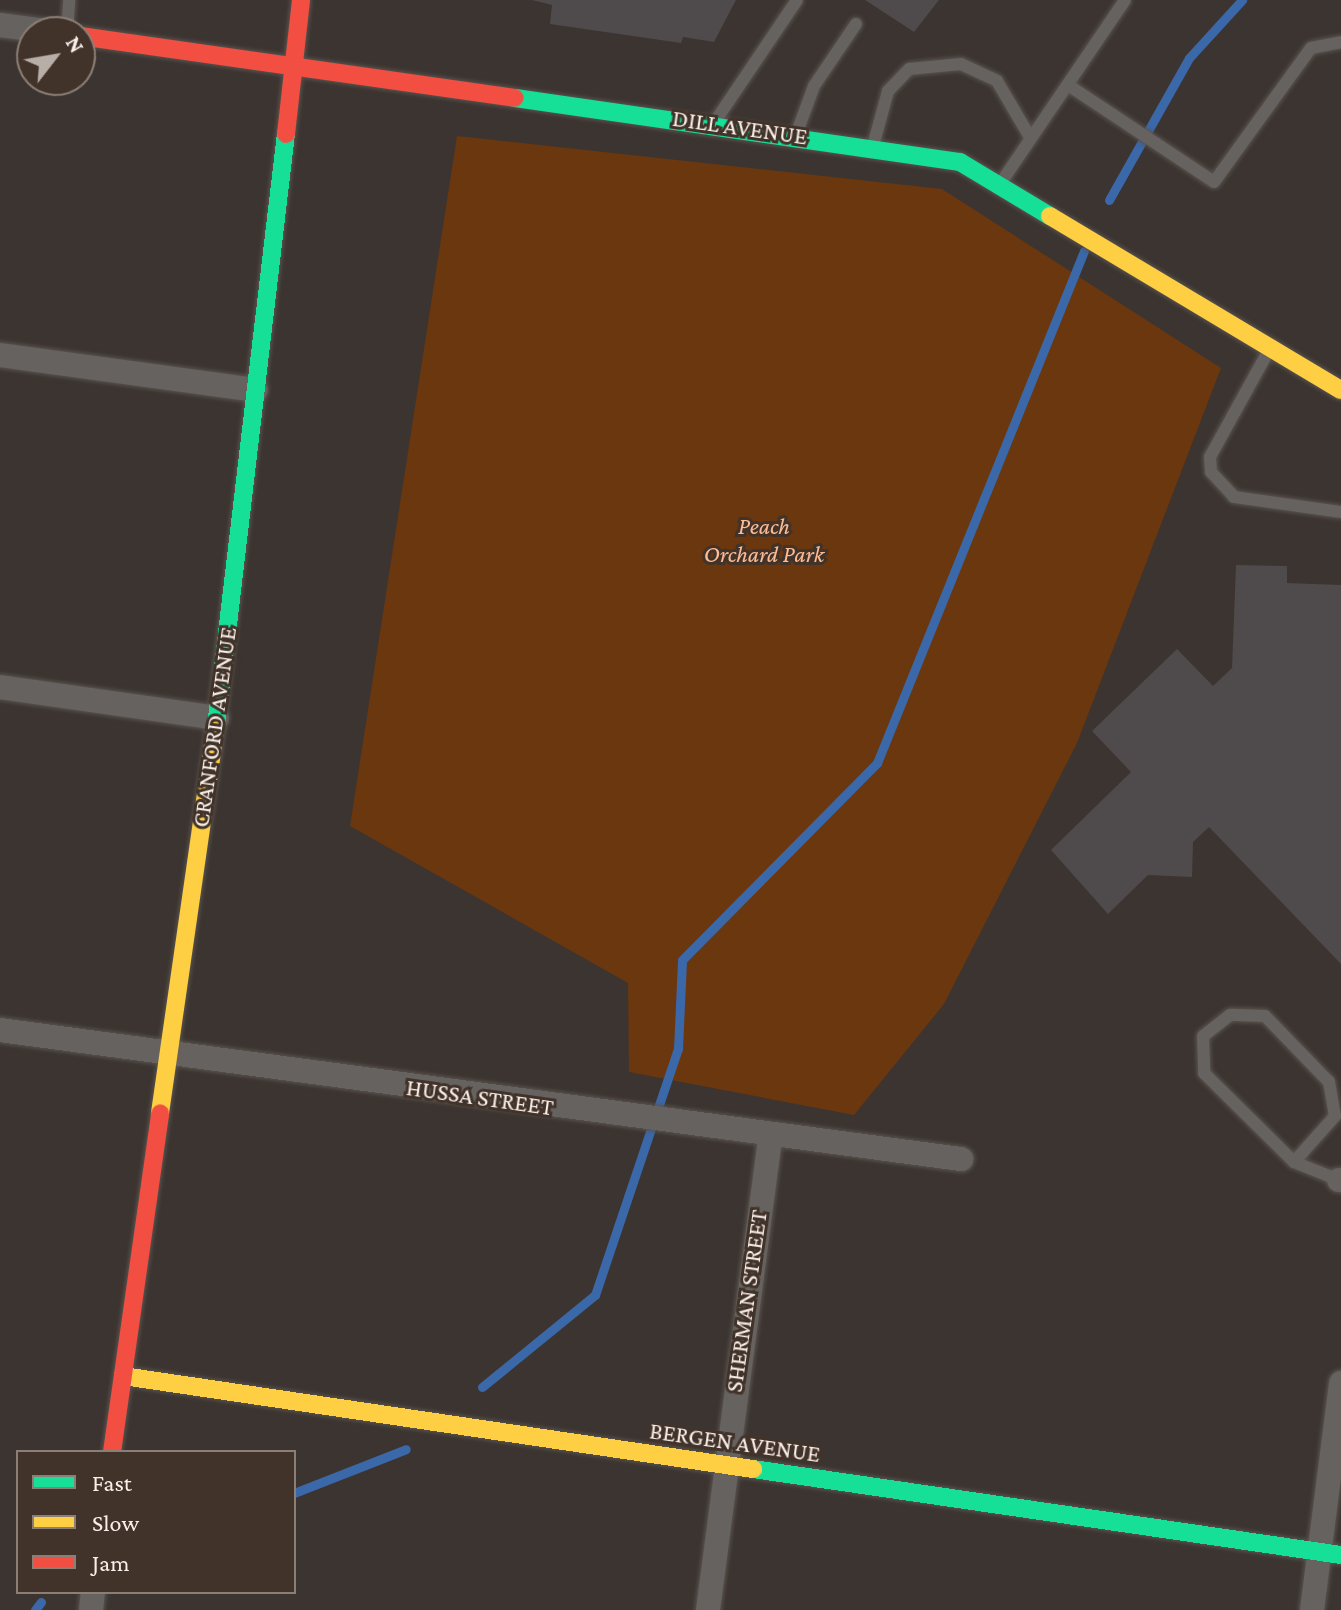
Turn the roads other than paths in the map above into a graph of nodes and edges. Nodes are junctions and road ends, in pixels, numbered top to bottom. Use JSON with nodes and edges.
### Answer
{"nodes":[{"id":1,"x":301,"y":0,"type":"edge"},
{"id":2,"x":797,"y":0,"type":"edge"},
{"id":3,"x":1125,"y":0,"type":"edge"},
{"id":4,"x":856,"y":24,"type":"dead end"},
{"id":5,"x":96,"y":38,"type":"edge"},
{"id":6,"x":1341,"y":42,"type":"edge"},
{"id":7,"x":294,"y":64,"type":"junction"},
{"id":8,"x":1068,"y":85,"type":"junction"},
{"id":9,"x":714,"y":123,"type":"junction"},
{"id":10,"x":796,"y":135,"type":"junction"},
{"id":11,"x":1031,"y":139,"type":"junction"},
{"id":12,"x":873,"y":146,"type":"junction"},
{"id":13,"x":1000,"y":184,"type":"junction"},
{"id":14,"x":1271,"y":348,"type":"junction"},
{"id":15,"x":0,"y":355,"type":"edge"},
{"id":16,"x":1338,"y":381,"type":"edge"},
{"id":17,"x":256,"y":390,"type":"junction"},
{"id":18,"x":1341,"y":512,"type":"edge"},
{"id":19,"x":0,"y":687,"type":"edge"},
{"id":20,"x":217,"y":718,"type":"junction"},
{"id":21,"x":0,"y":1030,"type":"edge"},
{"id":22,"x":168,"y":1054,"type":"junction"},
{"id":23,"x":770,"y":1136,"type":"junction"},
{"id":24,"x":961,"y":1159,"type":"dead end"},
{"id":25,"x":1294,"y":1162,"type":"junction"},
{"id":26,"x":1340,"y":1180,"type":"edge"},
{"id":27,"x":123,"y":1376,"type":"junction"},
{"id":28,"x":1341,"y":1383,"type":"edge"},
{"id":29,"x":112,"y":1450,"type":"edge"},
{"id":30,"x":722,"y":1464,"type":"junction"},
{"id":31,"x":1330,"y":1553,"type":"edge"},
{"id":32,"x":708,"y":1610,"type":"edge"},
{"id":33,"x":1312,"y":1610,"type":"edge"}],
"edges":[{"from":1,"to":7,"type":"street","name":"CRANFORD AVENUE"},
{"from":2,"to":9,"type":"lane"},
{"from":3,"to":8,"type":"lane"},
{"from":4,"to":10,"type":"lane"},
{"from":5,"to":7,"type":"street","name":"DILL AVENUE"},
{"from":6,"to":8,"type":"lane"},
{"from":7,"to":9,"type":"street","name":"DILL AVENUE"},
{"from":7,"to":17,"type":"street","name":"CRANFORD AVENUE"},
{"from":8,"to":11,"type":"lane"},
{"from":9,"to":10,"type":"street","name":"DILL AVENUE"},
{"from":10,"to":12,"type":"street","name":"DILL AVENUE"},
{"from":11,"to":12,"type":"lane"},
{"from":11,"to":13,"type":"lane"},
{"from":12,"to":13,"type":"street","name":"DILL AVENUE"},
{"from":13,"to":14,"type":"street","name":"DILL AVENUE"},
{"from":14,"to":16,"type":"street","name":"DILL AVENUE"},
{"from":14,"to":18,"type":"lane"},
{"from":15,"to":17,"type":"street"},
{"from":17,"to":20,"type":"street","name":"CRANFORD AVENUE"},
{"from":19,"to":20,"type":"street"},
{"from":20,"to":22,"type":"street","name":"CRANFORD AVENUE"},
{"from":21,"to":22,"type":"street","name":"HUSSA STREET"},
{"from":22,"to":23,"type":"street","name":"HUSSA STREET"},
{"from":22,"to":27,"type":"street","name":"CRANFORD AVENUE"},
{"from":23,"to":24,"type":"street","name":"HUSSA STREET"},
{"from":23,"to":30,"type":"street","name":"SHERMAN STREET"},
{"from":25,"to":25,"type":"lane"},
{"from":25,"to":26,"type":"lane"},
{"from":27,"to":29,"type":"street","name":"CRANFORD AVENUE"},
{"from":27,"to":30,"type":"street","name":"BERGEN AVENUE"},
{"from":28,"to":31,"type":"street"},
{"from":30,"to":31,"type":"street","name":"BERGEN AVENUE"},
{"from":30,"to":32,"type":"street","name":"SHERMAN STREET"},
{"from":31,"to":33,"type":"street"}]}
